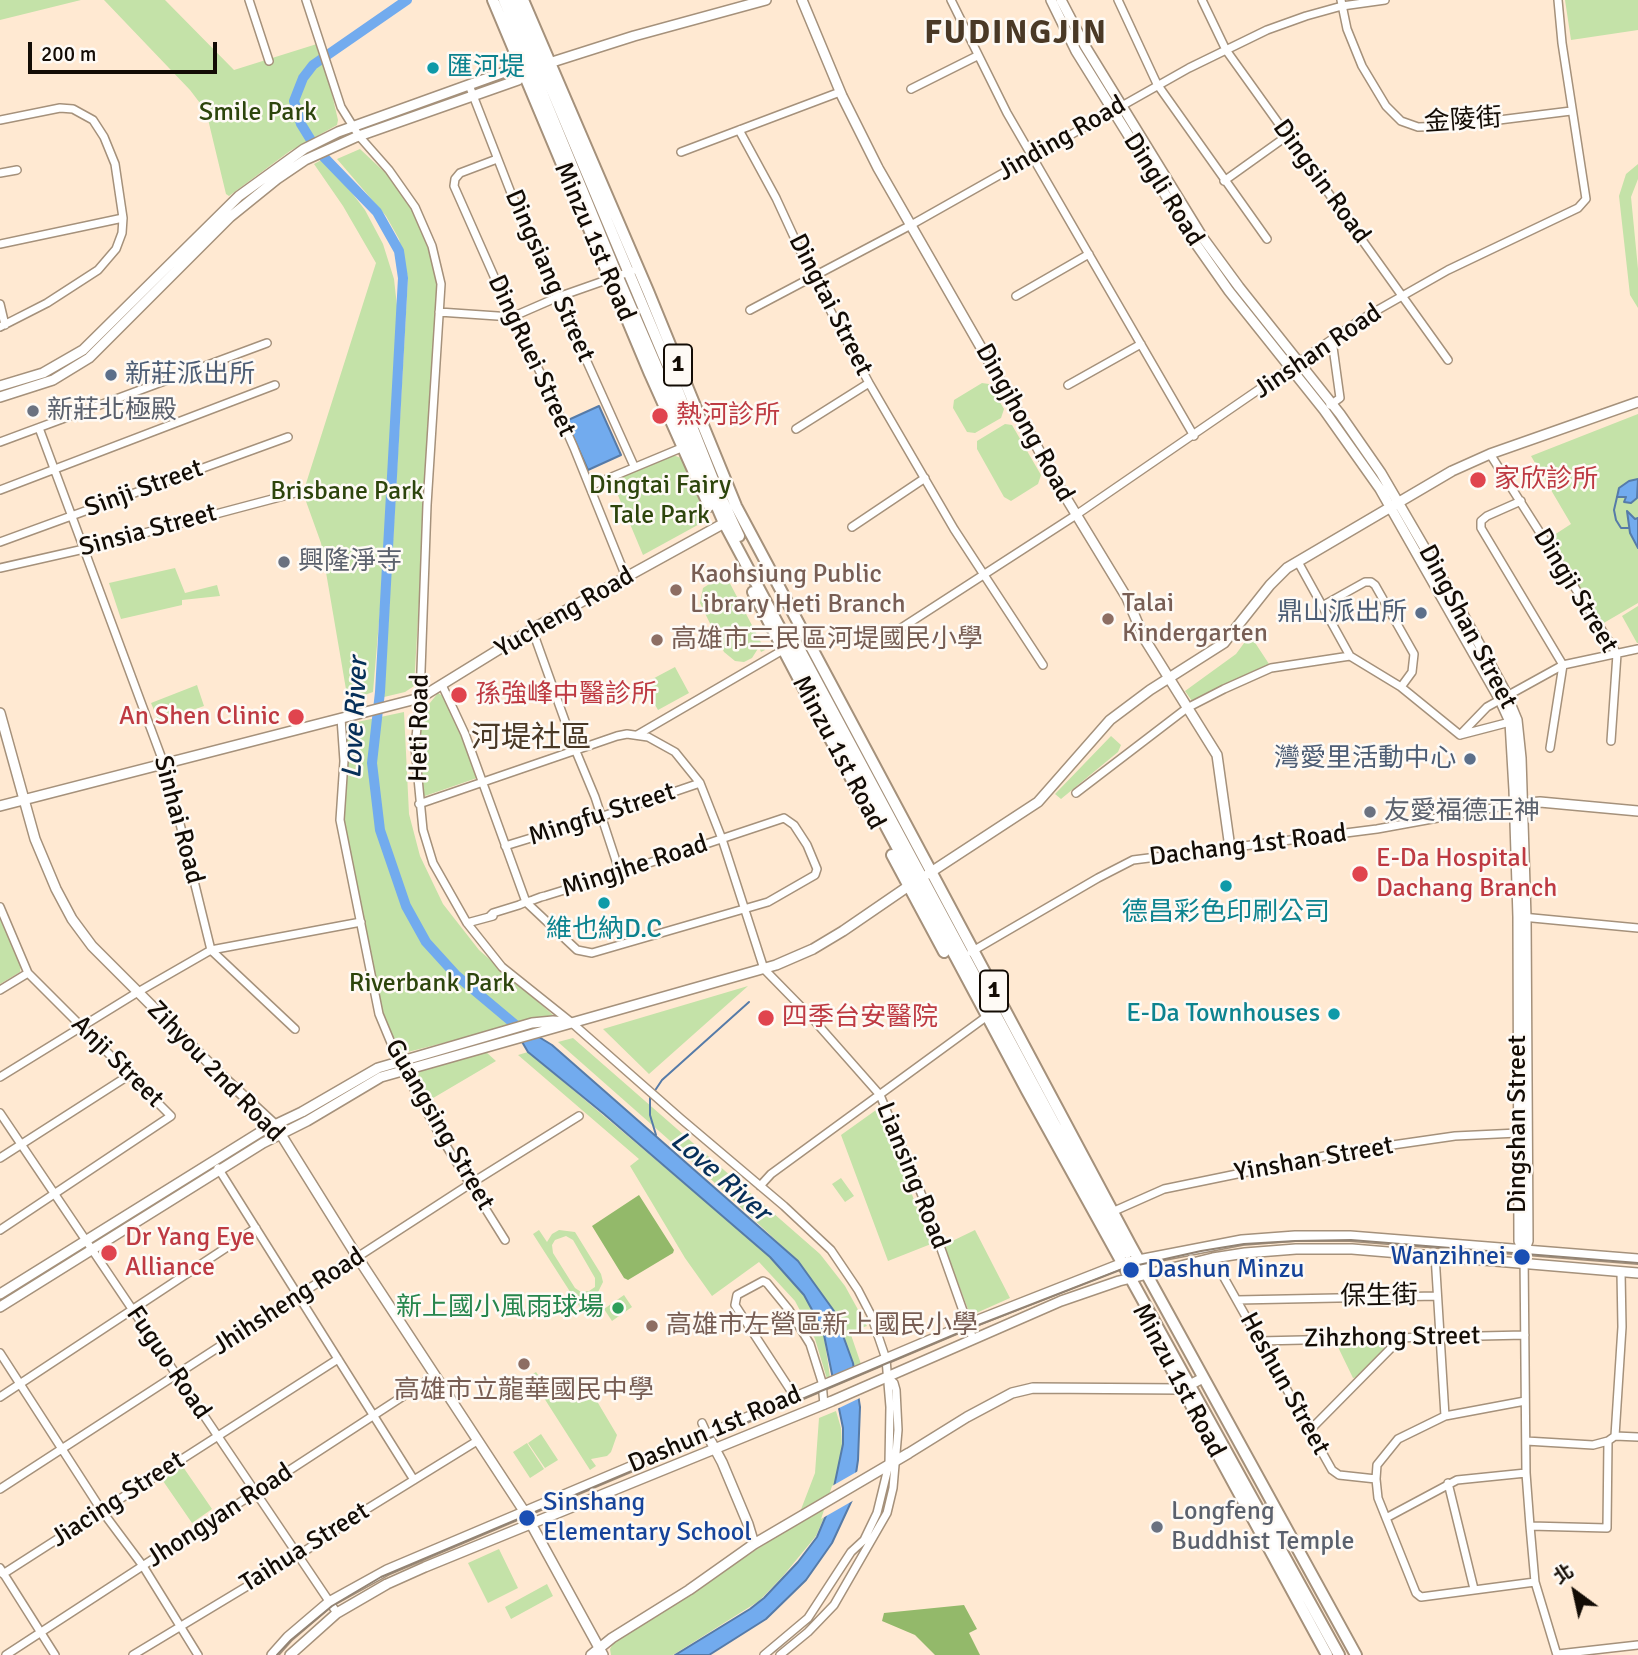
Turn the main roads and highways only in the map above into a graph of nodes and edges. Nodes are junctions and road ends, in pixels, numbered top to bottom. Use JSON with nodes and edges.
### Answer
{"nodes":[{"id":1,"x":493,"y":0,"type":"edge"},
{"id":2,"x":504,"y":0,"type":"edge"},
{"id":3,"x":514,"y":0,"type":"edge"},
{"id":4,"x":523,"y":0,"type":"edge"},
{"id":5,"x":537,"y":67,"type":"junction"},
{"id":6,"x":623,"y":273,"type":"junction"},
{"id":7,"x":729,"y":521,"type":"junction"},
{"id":8,"x":874,"y":795,"type":"junction"},
{"id":9,"x":919,"y":879,"type":"junction"},
{"id":10,"x":991,"y":1014,"type":"junction"},
{"id":11,"x":1127,"y":1262,"type":"junction"},
{"id":12,"x":1135,"y":1276,"type":"junction"},
{"id":13,"x":1192,"y":1384,"type":"junction"},
{"id":14,"x":1244,"y":1476,"type":"junction"},
{"id":15,"x":1327,"y":1655,"type":"edge"},
{"id":16,"x":1339,"y":1655,"type":"edge"},
{"id":17,"x":1346,"y":1655,"type":"edge"},
{"id":18,"x":1356,"y":1655,"type":"edge"}],
"edges":[{"from":1,"to":5,"type":"main road","name":"Minzu 1st Road","number":"1"},
{"from":2,"to":5,"type":"main road","name":"Minzu 1st Road","number":"1"},
{"from":3,"to":5,"type":"main road","name":"Minzu 1st Road","number":"1"},
{"from":4,"to":5,"type":"main road","name":"Minzu 1st Road","number":"1"},
{"from":5,"to":6,"type":"main road","name":"Minzu 1st Road","number":"1"},
{"from":5,"to":6,"type":"main road","name":"Minzu 1st Road","number":"1"},
{"from":6,"to":7,"type":"main road","name":"Minzu 1st Road","number":"1"},
{"from":6,"to":7,"type":"main road","name":"Minzu 1st Road","number":"1"},
{"from":7,"to":8,"type":"main road","name":"Minzu 1st Road","number":"1"},
{"from":7,"to":8,"type":"main road","name":"Minzu 1st Road","number":"1"},
{"from":8,"to":9,"type":"main road","name":"Minzu 1st Road","number":"1"},
{"from":8,"to":9,"type":"main road","name":"Minzu 1st Road","number":"1"},
{"from":9,"to":10,"type":"main road","name":"Minzu 1st Road","number":"1"},
{"from":9,"to":10,"type":"main road","name":"Minzu 1st Road","number":"1"},
{"from":10,"to":11,"type":"main road","name":"Minzu 1st Road","number":"1"},
{"from":10,"to":11,"type":"main road","name":"Minzu 1st Road","number":"1"},
{"from":11,"to":12,"type":"main road","name":"Minzu 1st Road","number":"1"},
{"from":11,"to":12,"type":"main road","name":"Minzu 1st Road","number":"1"},
{"from":12,"to":13,"type":"main road","name":"Minzu 1st Road","number":"1"},
{"from":12,"to":13,"type":"main road","name":"Minzu 1st Road","number":"1"},
{"from":13,"to":14,"type":"main road","name":"Minzu 1st Road","number":"1"},
{"from":13,"to":14,"type":"main road","name":"Minzu 1st Road","number":"1"},
{"from":14,"to":15,"type":"main road","name":"Minzu 1st Road","number":"1"},
{"from":14,"to":16,"type":"main road","name":"Minzu 1st Road","number":"1"},
{"from":14,"to":17,"type":"main road","name":"Minzu 1st Road","number":"1"},
{"from":14,"to":18,"type":"main road","name":"Minzu 1st Road","number":"1"}]}
